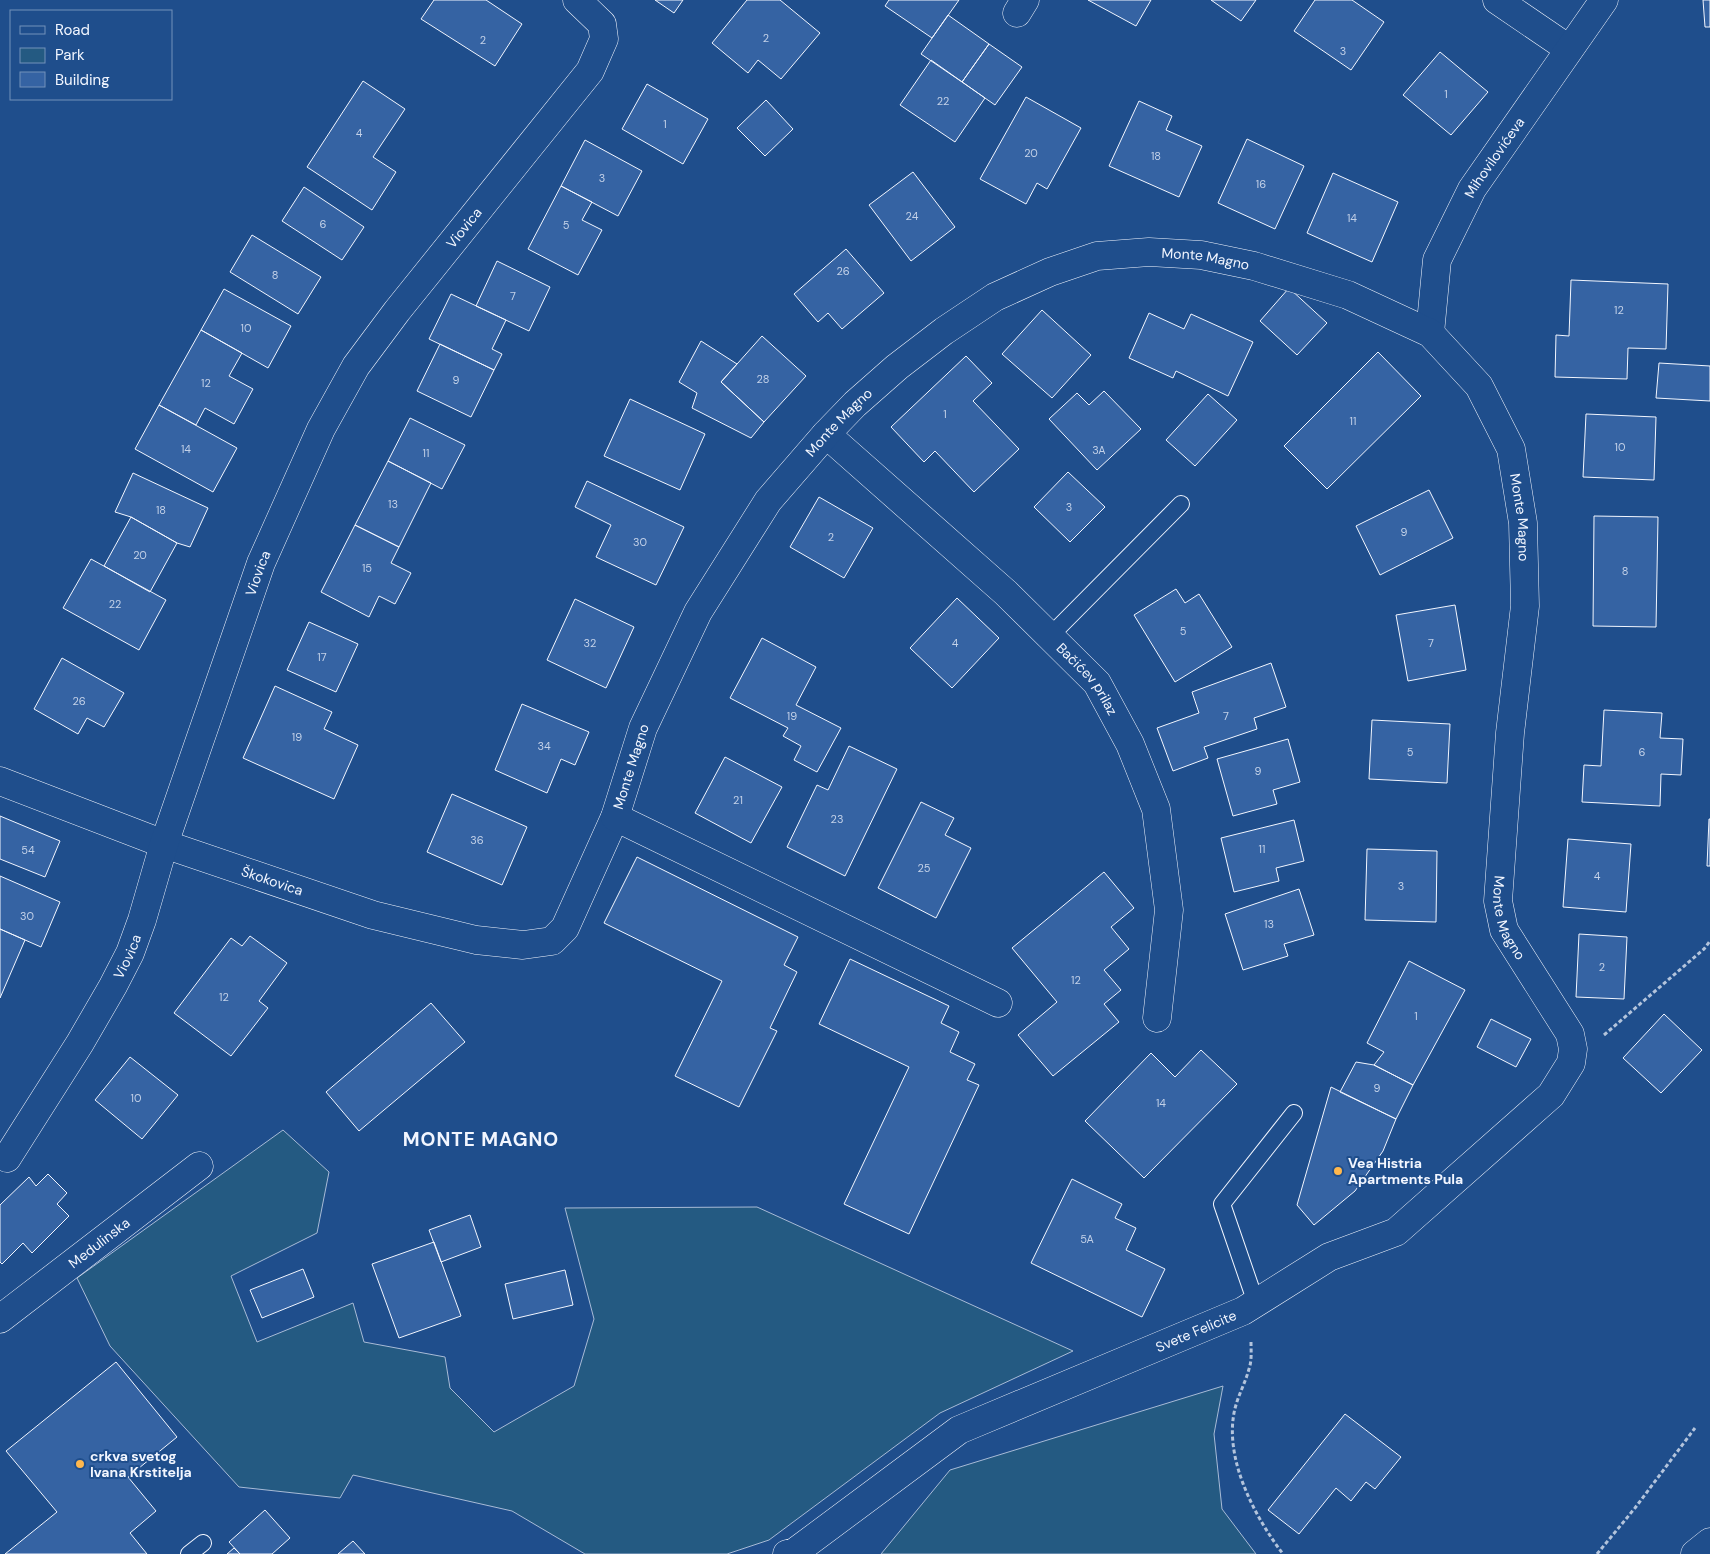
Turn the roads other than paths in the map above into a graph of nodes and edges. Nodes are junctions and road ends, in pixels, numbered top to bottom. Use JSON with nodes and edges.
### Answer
{"nodes":[{"id":1,"x":577,"y":0,"type":"edge"},
{"id":2,"x":1497,"y":0,"type":"edge"},
{"id":3,"x":1604,"y":0,"type":"edge"},
{"id":4,"x":1569,"y":49,"type":"junction"},
{"id":5,"x":1430,"y":333,"type":"junction"},
{"id":6,"x":826,"y":434,"type":"junction"},
{"id":7,"x":1181,"y":504,"type":"dead end"},
{"id":8,"x":1050,"y":636,"type":"junction"},
{"id":9,"x":0,"y":781,"type":"edge"},
{"id":10,"x":615,"y":818,"type":"junction"},
{"id":11,"x":164,"y":844,"type":"junction"},
{"id":12,"x":552,"y":941,"type":"joint"},
{"id":13,"x":998,"y":1003,"type":"dead end"},
{"id":14,"x":1157,"y":1018,"type":"dead end"},
{"id":15,"x":1571,"y":1063,"type":"joint"},
{"id":16,"x":1294,"y":1113,"type":"dead end"},
{"id":17,"x":7,"y":1158,"type":"dead end"},
{"id":18,"x":199,"y":1166,"type":"dead end"},
{"id":19,"x":1249,"y":1307,"type":"junction"},
{"id":20,"x":0,"y":1319,"type":"edge"},
{"id":21,"x":202,"y":1542,"type":"dead end"},
{"id":22,"x":1710,"y":1542,"type":"edge"},
{"id":23,"x":189,"y":1554,"type":"edge"},
{"id":24,"x":787,"y":1554,"type":"edge"},
{"id":25,"x":1695,"y":1554,"type":"edge"}],
"edges":[{"from":1,"to":11,"type":"street","name":"Viovica"},
{"from":2,"to":4,"type":"street"},
{"from":3,"to":4,"type":"street","name":"Mihovilovićeva"},
{"from":4,"to":5,"type":"street","name":"Mihovilovićeva"},
{"from":5,"to":6,"type":"street","name":"Monte Magno"},
{"from":5,"to":15,"type":"street","name":"Monte Magno"},
{"from":6,"to":8,"type":"street","name":"Bačićev prilaz"},
{"from":6,"to":10,"type":"street","name":"Monte Magno"},
{"from":7,"to":8,"type":"lane"},
{"from":8,"to":14,"type":"street","name":"Bačićev prilaz"},
{"from":9,"to":11,"type":"street","name":"Škokovica"},
{"from":10,"to":12,"type":"street","name":"Monte Magno"},
{"from":10,"to":13,"type":"street"},
{"from":11,"to":12,"type":"street","name":"Škokovica"},
{"from":11,"to":17,"type":"street","name":"Viovica"},
{"from":15,"to":19,"type":"street","name":"Svete Felicite"},
{"from":16,"to":19,"type":"lane"},
{"from":18,"to":20,"type":"street","name":"Medulinska"},
{"from":19,"to":24,"type":"street","name":"Svete Felicite"},
{"from":21,"to":23,"type":"lane"},
{"from":22,"to":25,"type":"street"}]}
